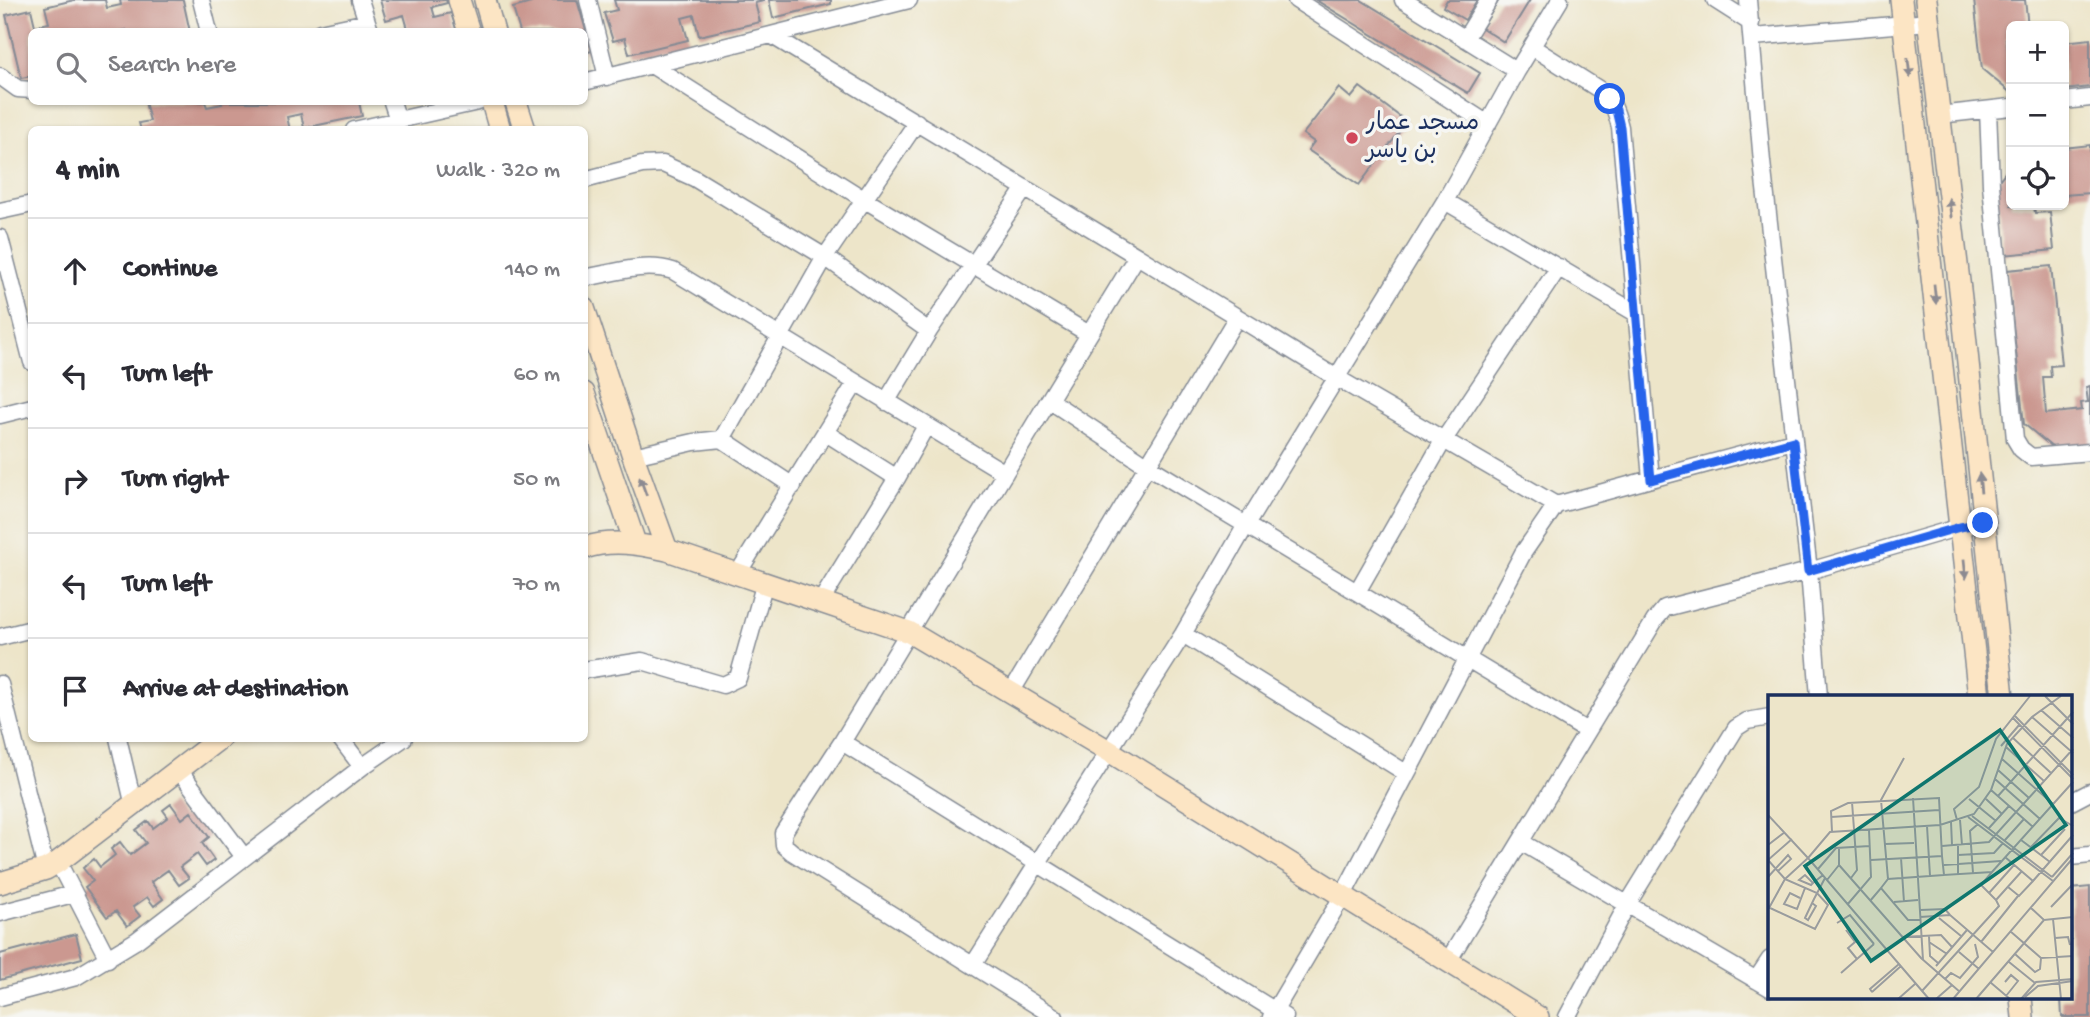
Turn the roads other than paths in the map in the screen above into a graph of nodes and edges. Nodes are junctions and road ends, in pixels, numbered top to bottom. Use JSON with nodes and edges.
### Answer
{"nodes":[{"id":1,"x":201,"y":0,"type":"edge"},
{"id":2,"x":360,"y":0,"type":"edge"},
{"id":3,"x":459,"y":0,"type":"edge"},
{"id":4,"x":485,"y":0,"type":"edge"},
{"id":5,"x":588,"y":0,"type":"edge"},
{"id":6,"x":909,"y":0,"type":"edge"},
{"id":7,"x":1296,"y":0,"type":"edge"},
{"id":8,"x":1404,"y":0,"type":"edge"},
{"id":9,"x":1489,"y":0,"type":"edge"},
{"id":10,"x":1560,"y":0,"type":"edge"},
{"id":11,"x":1714,"y":0,"type":"edge"},
{"id":12,"x":1748,"y":0,"type":"edge"},
{"id":13,"x":1902,"y":0,"type":"edge"},
{"id":14,"x":1926,"y":0,"type":"edge"},
{"id":15,"x":1929,"y":22,"type":"junction"},
{"id":16,"x":1904,"y":24,"type":"junction"},
{"id":17,"x":369,"y":27,"type":"edge"},
{"id":18,"x":208,"y":28,"type":"edge"},
{"id":19,"x":468,"y":28,"type":"edge"},
{"id":20,"x":493,"y":28,"type":"edge"},
{"id":21,"x":1752,"y":30,"type":"junction"},
{"id":22,"x":771,"y":35,"type":"junction"},
{"id":23,"x":1465,"y":39,"type":"junction"},
{"id":24,"x":1532,"y":47,"type":"junction"},
{"id":25,"x":653,"y":66,"type":"junction"},
{"id":26,"x":1517,"y":71,"type":"junction"},
{"id":27,"x":0,"y":76,"type":"edge"},
{"id":28,"x":607,"y":77,"type":"junction"},
{"id":29,"x":588,"y":81,"type":"edge"},
{"id":30,"x":28,"y":90,"type":"edge"},
{"id":31,"x":2090,"y":98,"type":"edge"},
{"id":32,"x":2069,"y":100,"type":"edge"},
{"id":33,"x":393,"y":105,"type":"edge"},
{"id":34,"x":465,"y":105,"type":"edge"},
{"id":35,"x":493,"y":105,"type":"edge"},
{"id":36,"x":517,"y":105,"type":"edge"},
{"id":37,"x":2006,"y":108,"type":"edge"},
{"id":38,"x":1988,"y":110,"type":"junction"},
{"id":39,"x":1939,"y":115,"type":"junction"},
{"id":40,"x":398,"y":120,"type":"junction"},
{"id":41,"x":917,"y":122,"type":"junction"},
{"id":42,"x":1488,"y":124,"type":"junction"},
{"id":43,"x":372,"y":126,"type":"edge"},
{"id":44,"x":499,"y":126,"type":"edge"},
{"id":45,"x":524,"y":126,"type":"edge"},
{"id":46,"x":1945,"y":167,"type":"junction"},
{"id":47,"x":1922,"y":168,"type":"junction"},
{"id":48,"x":588,"y":179,"type":"edge"},
{"id":49,"x":1025,"y":188,"type":"junction"},
{"id":50,"x":866,"y":200,"type":"junction"},
{"id":51,"x":1445,"y":201,"type":"junction"},
{"id":52,"x":28,"y":205,"type":"edge"},
{"id":53,"x":0,"y":211,"type":"edge"},
{"id":54,"x":0,"y":238,"type":"edge"},
{"id":55,"x":1137,"y":256,"type":"junction"},
{"id":56,"x":825,"y":257,"type":"junction"},
{"id":57,"x":973,"y":265,"type":"junction"},
{"id":58,"x":1559,"y":267,"type":"junction"},
{"id":59,"x":588,"y":277,"type":"edge"},
{"id":60,"x":26,"y":308,"type":"edge"},
{"id":61,"x":1634,"y":312,"type":"junction"},
{"id":62,"x":1237,"y":317,"type":"junction"},
{"id":63,"x":588,"y":320,"type":"edge"},
{"id":64,"x":28,"y":326,"type":"edge"},
{"id":65,"x":929,"y":331,"type":"junction"},
{"id":66,"x":1089,"y":334,"type":"junction"},
{"id":67,"x":781,"y":336,"type":"junction"},
{"id":68,"x":1337,"y":378,"type":"junction"},
{"id":69,"x":855,"y":384,"type":"junction"},
{"id":70,"x":1049,"y":400,"type":"junction"},
{"id":71,"x":886,"y":402,"type":"junction"},
{"id":72,"x":588,"y":405,"type":"edge"},
{"id":73,"x":28,"y":408,"type":"edge"},
{"id":74,"x":0,"y":415,"type":"edge"},
{"id":75,"x":926,"y":426,"type":"junction"},
{"id":76,"x":826,"y":433,"type":"junction"},
{"id":77,"x":722,"y":439,"type":"junction"},
{"id":78,"x":1443,"y":441,"type":"junction"},
{"id":79,"x":1793,"y":441,"type":"junction"},
{"id":80,"x":2090,"y":452,"type":"edge"},
{"id":81,"x":633,"y":456,"type":"junction"},
{"id":82,"x":1148,"y":466,"type":"junction"},
{"id":83,"x":1005,"y":473,"type":"junction"},
{"id":84,"x":897,"y":478,"type":"junction"},
{"id":85,"x":1651,"y":480,"type":"junction"},
{"id":86,"x":793,"y":486,"type":"junction"},
{"id":87,"x":1556,"y":505,"type":"junction"},
{"id":88,"x":1983,"y":523,"type":"junction"},
{"id":89,"x":1245,"y":525,"type":"junction"},
{"id":90,"x":1960,"y":527,"type":"junction"},
{"id":91,"x":635,"y":543,"type":"junction"},
{"id":92,"x":588,"y":547,"type":"edge"},
{"id":93,"x":667,"y":550,"type":"junction"},
{"id":94,"x":1808,"y":571,"type":"junction"},
{"id":95,"x":738,"y":573,"type":"junction"},
{"id":96,"x":765,"y":582,"type":"junction"},
{"id":97,"x":1357,"y":592,"type":"junction"},
{"id":98,"x":821,"y":601,"type":"junction"},
{"id":99,"x":28,"y":630,"type":"edge"},
{"id":100,"x":909,"y":632,"type":"junction"},
{"id":101,"x":1182,"y":634,"type":"junction"},
{"id":102,"x":0,"y":637,"type":"edge"},
{"id":103,"x":1466,"y":658,"type":"junction"},
{"id":104,"x":588,"y":669,"type":"edge"},
{"id":105,"x":0,"y":684,"type":"edge"},
{"id":106,"x":1010,"y":694,"type":"junction"},
{"id":107,"x":1819,"y":695,"type":"edge"},
{"id":108,"x":1979,"y":695,"type":"edge"},
{"id":109,"x":2003,"y":695,"type":"edge"},
{"id":110,"x":1768,"y":717,"type":"edge"},
{"id":111,"x":1587,"y":731,"type":"junction"},
{"id":112,"x":119,"y":742,"type":"edge"},
{"id":113,"x":214,"y":742,"type":"edge"},
{"id":114,"x":343,"y":742,"type":"edge"},
{"id":115,"x":398,"y":742,"type":"edge"},
{"id":116,"x":842,"y":743,"type":"junction"},
{"id":117,"x":1110,"y":751,"type":"junction"},
{"id":118,"x":362,"y":767,"type":"junction"},
{"id":119,"x":179,"y":770,"type":"junction"},
{"id":120,"x":1406,"y":773,"type":"junction"},
{"id":121,"x":2090,"y":792,"type":"edge"},
{"id":122,"x":2072,"y":801,"type":"edge"},
{"id":123,"x":134,"y":806,"type":"junction"},
{"id":124,"x":1521,"y":842,"type":"junction"},
{"id":125,"x":2090,"y":855,"type":"edge"},
{"id":126,"x":244,"y":857,"type":"junction"},
{"id":127,"x":2072,"y":858,"type":"edge"},
{"id":128,"x":1037,"y":865,"type":"junction"},
{"id":129,"x":52,"y":866,"type":"junction"},
{"id":130,"x":0,"y":883,"type":"edge"},
{"id":131,"x":73,"y":894,"type":"junction"},
{"id":132,"x":1342,"y":897,"type":"junction"},
{"id":133,"x":1627,"y":905,"type":"junction"},
{"id":134,"x":0,"y":913,"type":"edge"},
{"id":135,"x":108,"y":959,"type":"junction"},
{"id":136,"x":1448,"y":961,"type":"junction"},
{"id":137,"x":973,"y":965,"type":"junction"},
{"id":138,"x":1768,"y":965,"type":"edge"},
{"id":139,"x":1763,"y":984,"type":"edge"},
{"id":140,"x":0,"y":997,"type":"edge"},
{"id":141,"x":1277,"y":1015,"type":"edge"},
{"id":142,"x":1055,"y":1017,"type":"edge"},
{"id":143,"x":1538,"y":1017,"type":"edge"},
{"id":144,"x":1567,"y":1017,"type":"edge"}],
"edges":[{"from":1,"to":18,"type":"street"},
{"from":2,"to":17,"type":"street"},
{"from":3,"to":19,"type":"main road"},
{"from":4,"to":20,"type":"main road"},
{"from":5,"to":28,"type":"street"},
{"from":6,"to":22,"type":"street"},
{"from":7,"to":42,"type":"street"},
{"from":8,"to":23,"type":"street"},
{"from":9,"to":23,"type":"street"},
{"from":10,"to":24,"type":"street"},
{"from":11,"to":21,"type":"street"},
{"from":12,"to":21,"type":"street"},
{"from":13,"to":16,"type":"main road"},
{"from":14,"to":15,"type":"main road"},
{"from":15,"to":16,"type":"street"},
{"from":15,"to":39,"type":"main road"},
{"from":16,"to":21,"type":"street"},
{"from":16,"to":47,"type":"main road","one_way":true},
{"from":21,"to":79,"type":"street"},
{"from":22,"to":25,"type":"street"},
{"from":22,"to":41,"type":"street"},
{"from":23,"to":26,"type":"street"},
{"from":24,"to":26,"type":"street"},
{"from":24,"to":61,"type":"street"},
{"from":25,"to":28,"type":"street"},
{"from":25,"to":50,"type":"street"},
{"from":26,"to":42,"type":"street"},
{"from":27,"to":30,"type":"street"},
{"from":28,"to":29,"type":"street"},
{"from":31,"to":32,"type":"street"},
{"from":33,"to":40,"type":"street"},
{"from":34,"to":40,"type":"street"},
{"from":35,"to":44,"type":"main road"},
{"from":36,"to":45,"type":"main road"},
{"from":37,"to":38,"type":"street"},
{"from":38,"to":39,"type":"street"},
{"from":38,"to":80,"type":"street"},
{"from":39,"to":46,"type":"main road"},
{"from":40,"to":43,"type":"street"},
{"from":41,"to":49,"type":"street"},
{"from":41,"to":50,"type":"street"},
{"from":42,"to":51,"type":"street"},
{"from":46,"to":47,"type":"main road"},
{"from":88,"to":46,"type":"main road","one_way":true},
{"from":47,"to":90,"type":"main road","one_way":true},
{"from":48,"to":56,"type":"street"},
{"from":49,"to":55,"type":"street"},
{"from":49,"to":57,"type":"street"},
{"from":50,"to":56,"type":"street"},
{"from":50,"to":57,"type":"street"},
{"from":51,"to":58,"type":"street"},
{"from":51,"to":68,"type":"street"},
{"from":52,"to":53,"type":"street"},
{"from":54,"to":60,"type":"street"},
{"from":55,"to":62,"type":"street"},
{"from":55,"to":66,"type":"street"},
{"from":56,"to":65,"type":"street"},
{"from":56,"to":67,"type":"street"},
{"from":57,"to":65,"type":"street"},
{"from":57,"to":66,"type":"street"},
{"from":58,"to":61,"type":"street"},
{"from":58,"to":78,"type":"street"},
{"from":59,"to":67,"type":"street"},
{"from":60,"to":64,"type":"street"},
{"from":61,"to":85,"type":"street"},
{"from":62,"to":68,"type":"street"},
{"from":62,"to":82,"type":"street"},
{"from":63,"to":81,"type":"main road"},
{"from":65,"to":71,"type":"street"},
{"from":66,"to":70,"type":"street"},
{"from":67,"to":69,"type":"street"},
{"from":67,"to":77,"type":"street"},
{"from":68,"to":78,"type":"street"},
{"from":68,"to":89,"type":"street"},
{"from":69,"to":71,"type":"street"},
{"from":69,"to":76,"type":"street"},
{"from":70,"to":82,"type":"street"},
{"from":70,"to":83,"type":"street"},
{"from":71,"to":75,"type":"street"},
{"from":72,"to":91,"type":"main road"},
{"from":73,"to":74,"type":"street"},
{"from":75,"to":83,"type":"street"},
{"from":75,"to":84,"type":"street"},
{"from":76,"to":84,"type":"street"},
{"from":76,"to":86,"type":"street"},
{"from":77,"to":81,"type":"street"},
{"from":77,"to":86,"type":"street"},
{"from":78,"to":87,"type":"street"},
{"from":78,"to":97,"type":"street"},
{"from":79,"to":85,"type":"street"},
{"from":79,"to":94,"type":"street"},
{"from":93,"to":81,"type":"main road","one_way":true},
{"from":82,"to":89,"type":"street"},
{"from":82,"to":106,"type":"street"},
{"from":83,"to":100,"type":"street"},
{"from":84,"to":98,"type":"street"},
{"from":85,"to":87,"type":"street"},
{"from":86,"to":95,"type":"street"},
{"from":87,"to":103,"type":"street"},
{"from":88,"to":90,"type":"street"},
{"from":88,"to":109,"type":"main road"},
{"from":89,"to":97,"type":"street"},
{"from":89,"to":101,"type":"street"},
{"from":90,"to":94,"type":"street"},
{"from":90,"to":108,"type":"main road","one_way":true},
{"from":91,"to":92,"type":"main road"},
{"from":91,"to":93,"type":"main road"},
{"from":93,"to":95,"type":"main road"},
{"from":94,"to":107,"type":"street"},
{"from":94,"to":111,"type":"street"},
{"from":95,"to":96,"type":"main road"},
{"from":96,"to":98,"type":"main road"},
{"from":96,"to":104,"type":"street"},
{"from":97,"to":103,"type":"street"},
{"from":98,"to":100,"type":"main road"},
{"from":99,"to":102,"type":"street"},
{"from":100,"to":106,"type":"main road"},
{"from":100,"to":116,"type":"street"},
{"from":101,"to":117,"type":"street"},
{"from":101,"to":120,"type":"street"},
{"from":103,"to":111,"type":"street"},
{"from":103,"to":120,"type":"street"},
{"from":105,"to":129,"type":"street"},
{"from":106,"to":117,"type":"main road"},
{"from":110,"to":133,"type":"street"},
{"from":111,"to":124,"type":"street"},
{"from":112,"to":123,"type":"street"},
{"from":113,"to":119,"type":"main road"},
{"from":114,"to":118,"type":"street"},
{"from":115,"to":118,"type":"street"},
{"from":116,"to":128,"type":"street"},
{"from":116,"to":137,"type":"street"},
{"from":117,"to":128,"type":"street"},
{"from":117,"to":132,"type":"main road"},
{"from":118,"to":126,"type":"street"},
{"from":119,"to":123,"type":"main road"},
{"from":119,"to":126,"type":"street"},
{"from":120,"to":132,"type":"street"},
{"from":121,"to":122,"type":"street"},
{"from":123,"to":129,"type":"main road"},
{"from":124,"to":133,"type":"street"},
{"from":124,"to":136,"type":"street"},
{"from":125,"to":127,"type":"street"},
{"from":126,"to":135,"type":"street"},
{"from":128,"to":137,"type":"street"},
{"from":128,"to":141,"type":"street"},
{"from":129,"to":130,"type":"main road"},
{"from":129,"to":131,"type":"street"},
{"from":131,"to":134,"type":"street"},
{"from":131,"to":135,"type":"street"},
{"from":132,"to":136,"type":"main road"},
{"from":132,"to":141,"type":"street"},
{"from":133,"to":139,"type":"street"},
{"from":133,"to":144,"type":"street"},
{"from":135,"to":140,"type":"street"},
{"from":136,"to":143,"type":"main road"},
{"from":137,"to":142,"type":"street"},
{"from":138,"to":139,"type":"street"}]}
